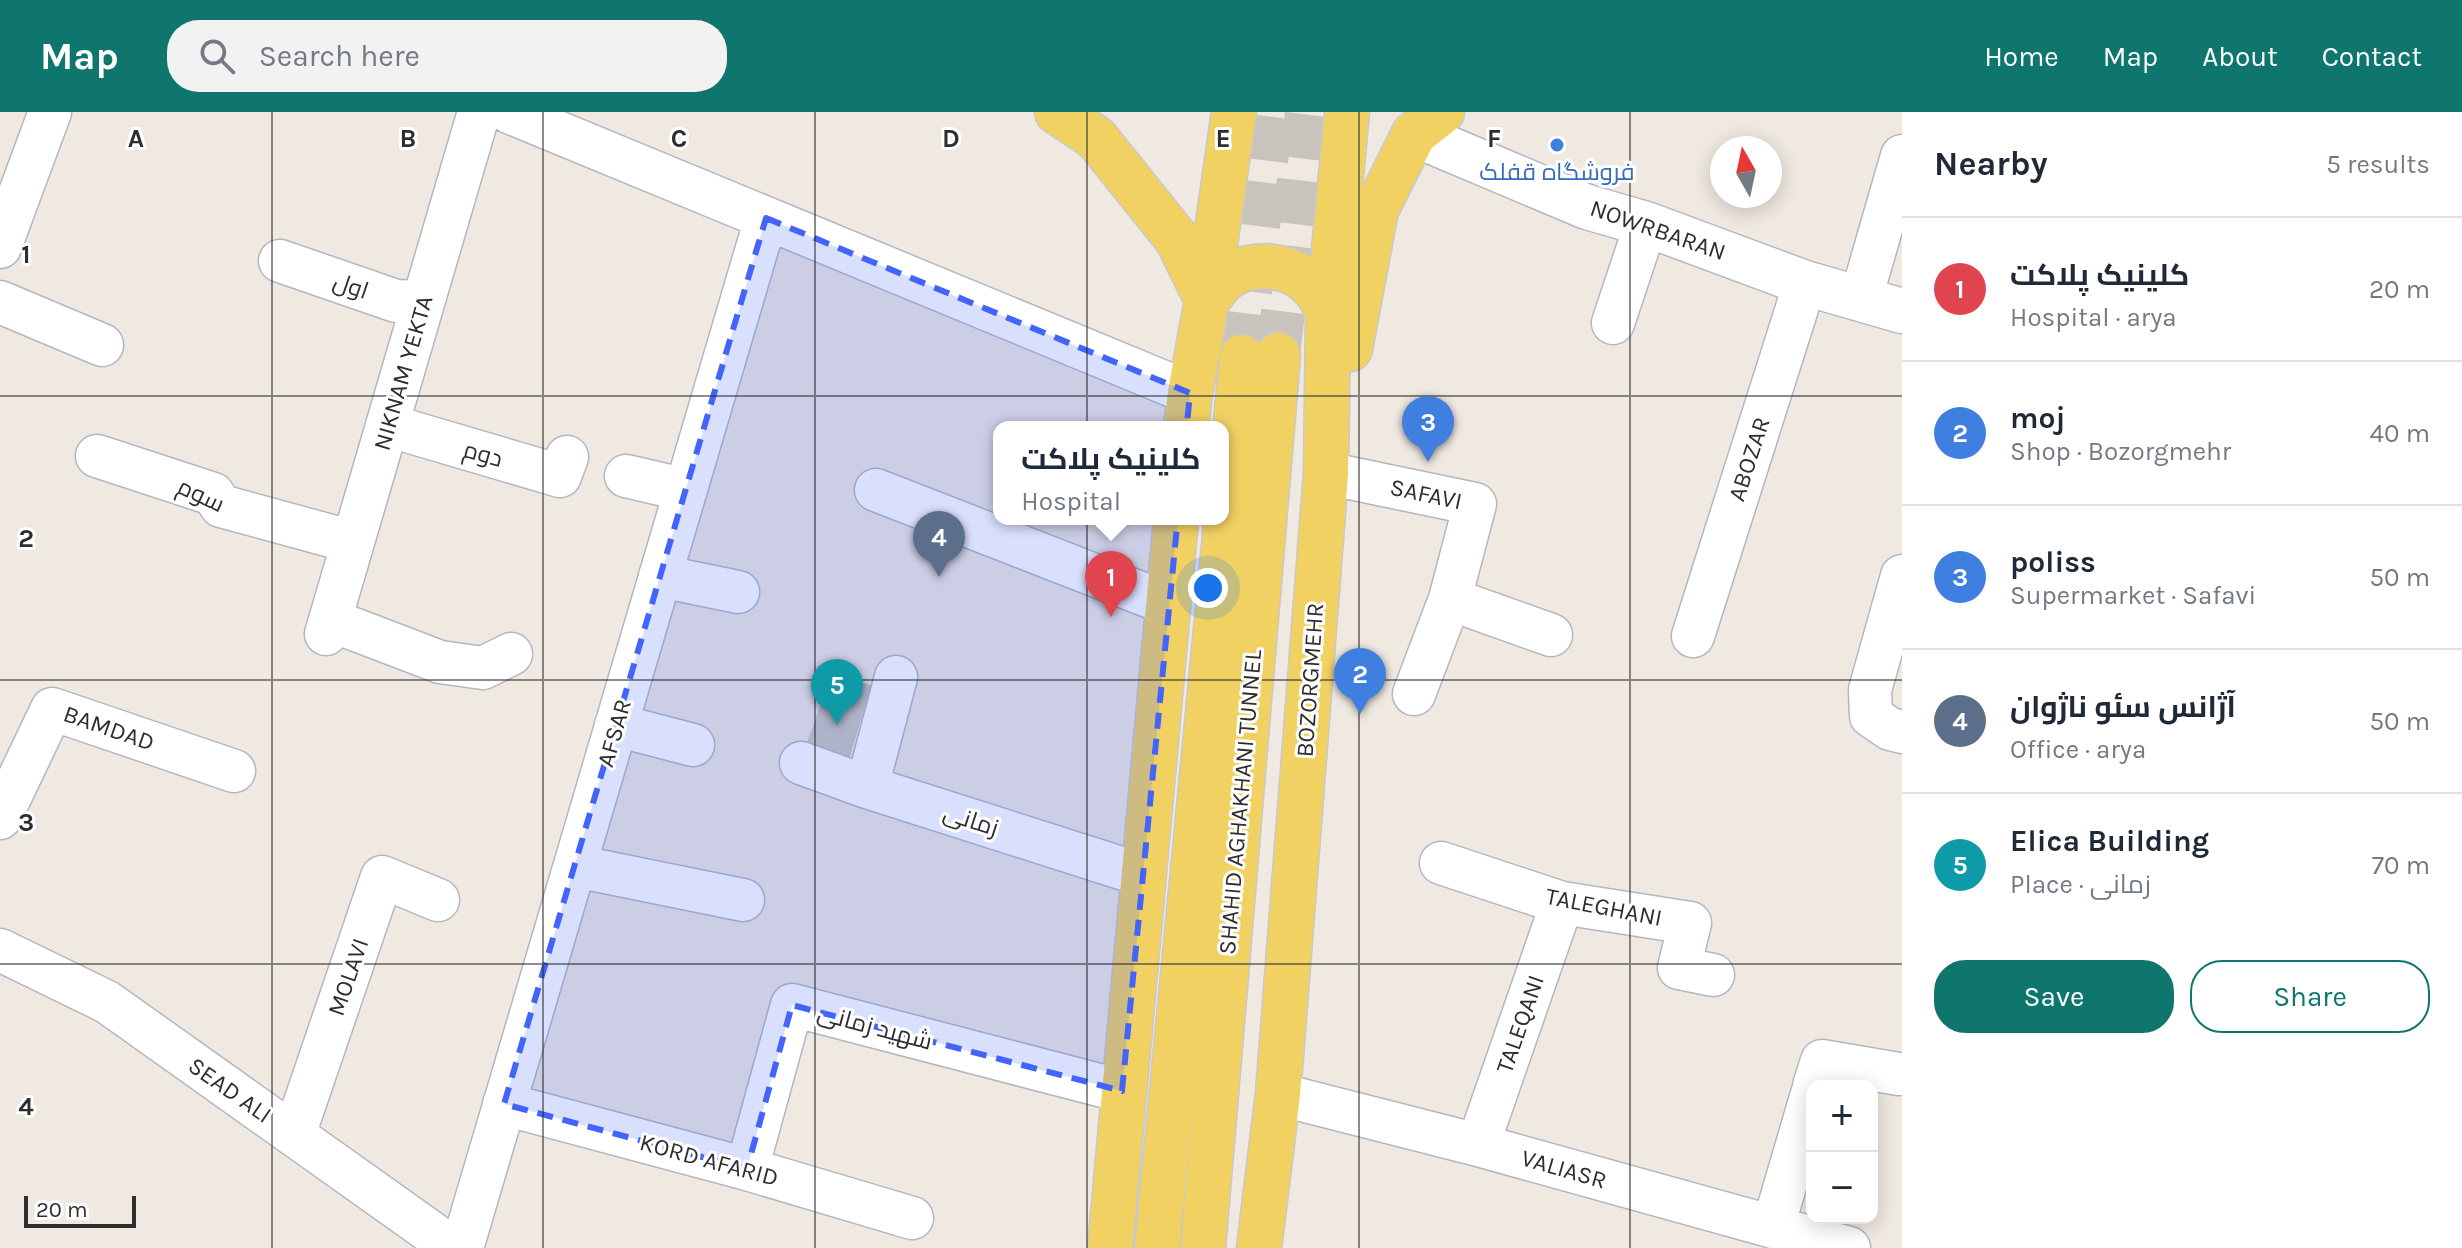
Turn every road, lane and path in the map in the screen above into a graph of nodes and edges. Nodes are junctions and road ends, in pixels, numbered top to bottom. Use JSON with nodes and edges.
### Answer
{"nodes":[{"id":1,"x":50,"y":112,"type":"edge"},
{"id":2,"x":479,"y":112,"type":"edge"},
{"id":3,"x":509,"y":112,"type":"edge"},
{"id":4,"x":1057,"y":112,"type":"edge"},
{"id":5,"x":1234,"y":112,"type":"edge"},
{"id":6,"x":1347,"y":112,"type":"edge"},
{"id":7,"x":1428,"y":123,"type":"edge"},
{"id":8,"x":1902,"y":156,"type":"edge"},
{"id":9,"x":766,"y":218,"type":"junction"},
{"id":10,"x":1646,"y":224,"type":"junction"},
{"id":11,"x":0,"y":247,"type":"edge"},
{"id":12,"x":280,"y":261,"type":"dead end"},
{"id":13,"x":1805,"y":283,"type":"junction"},
{"id":14,"x":1861,"y":298,"type":"junction"},
{"id":15,"x":1207,"y":300,"type":"junction"},
{"id":16,"x":0,"y":302,"type":"edge"},
{"id":17,"x":423,"y":302,"type":"junction"},
{"id":18,"x":1902,"y":311,"type":"edge"},
{"id":19,"x":1328,"y":313,"type":"junction"},
{"id":20,"x":1613,"y":323,"type":"dead end"},
{"id":21,"x":102,"y":345,"type":"dead end"},
{"id":22,"x":1188,"y":410,"type":"edge"},
{"id":23,"x":387,"y":425,"type":"junction"},
{"id":24,"x":97,"y":456,"type":"dead end"},
{"id":25,"x":567,"y":457,"type":"dead end"},
{"id":26,"x":1326,"y":473,"type":"junction"},
{"id":27,"x":626,"y":476,"type":"dead end"},
{"id":28,"x":686,"y":490,"type":"junction"},
{"id":29,"x":876,"y":490,"type":"dead end"},
{"id":30,"x":1175,"y":525,"type":"edge"},
{"id":31,"x":353,"y":542,"type":"junction"},
{"id":32,"x":660,"y":576,"type":"junction"},
{"id":33,"x":1902,"y":576,"type":"edge"},
{"id":34,"x":738,"y":592,"type":"dead end"},
{"id":35,"x":1450,"y":599,"type":"junction"},
{"id":36,"x":1166,"y":603,"type":"junction"},
{"id":37,"x":1551,"y":635,"type":"dead end"},
{"id":38,"x":1693,"y":636,"type":"dead end"},
{"id":39,"x":511,"y":654,"type":"dead end"},
{"id":40,"x":896,"y":677,"type":"dead end"},
{"id":41,"x":1414,"y":694,"type":"dead end"},
{"id":42,"x":616,"y":725,"type":"junction"},
{"id":43,"x":1902,"y":732,"type":"edge"},
{"id":44,"x":693,"y":745,"type":"dead end"},
{"id":45,"x":15,"y":749,"type":"edge"},
{"id":46,"x":801,"y":763,"type":"dead end"},
{"id":47,"x":234,"y":771,"type":"dead end"},
{"id":48,"x":867,"y":787,"type":"junction"},
{"id":49,"x":0,"y":818,"type":"edge"},
{"id":50,"x":1441,"y":863,"type":"dead end"},
{"id":51,"x":575,"y":866,"type":"junction"},
{"id":52,"x":1143,"y":875,"type":"junction"},
{"id":53,"x":438,"y":900,"type":"dead end"},
{"id":54,"x":743,"y":900,"type":"dead end"},
{"id":55,"x":1562,"y":903,"type":"junction"},
{"id":56,"x":0,"y":950,"type":"edge"},
{"id":57,"x":1713,"y":975,"type":"dead end"},
{"id":58,"x":1899,"y":1074,"type":"dead end"},
{"id":59,"x":1816,"y":1080,"type":"edge"},
{"id":60,"x":1122,"y":1091,"type":"junction"},
{"id":61,"x":1278,"y":1094,"type":"junction"},
{"id":62,"x":504,"y":1104,"type":"junction"},
{"id":63,"x":1806,"y":1114,"type":"edge"},
{"id":64,"x":294,"y":1135,"type":"junction"},
{"id":65,"x":1478,"y":1145,"type":"junction"},
{"id":66,"x":747,"y":1169,"type":"junction"},
{"id":67,"x":912,"y":1218,"type":"dead end"},
{"id":68,"x":1773,"y":1227,"type":"junction"},
{"id":69,"x":441,"y":1244,"type":"edge"},
{"id":70,"x":1110,"y":1248,"type":"edge"},
{"id":71,"x":1157,"y":1248,"type":"edge"},
{"id":72,"x":1203,"y":1248,"type":"edge"},
{"id":73,"x":1259,"y":1248,"type":"edge"},
{"id":74,"x":1849,"y":1248,"type":"edge"}],
"edges":[{"from":1,"to":11,"type":"street"},
{"from":2,"to":17,"type":"street","name":"NIKNAM YEKTA"},
{"from":3,"to":9,"type":"street"},
{"from":4,"to":15,"type":"main road"},
{"from":5,"to":15,"type":"main road"},
{"from":6,"to":19,"type":"main road","name":"BOZORGMEHR"},
{"from":7,"to":10,"type":"street","name":"NOWRBARAN"},
{"from":7,"to":26,"type":"main road"},
{"from":8,"to":14,"type":"street"},
{"from":9,"to":22,"type":"street"},
{"from":9,"to":28,"type":"street","name":"AFSAR"},
{"from":10,"to":13,"type":"street","name":"NOWRBARAN"},
{"from":10,"to":20,"type":"street"},
{"from":12,"to":17,"type":"street","name":"اول"},
{"from":13,"to":14,"type":"street","name":"NOWRBARAN"},
{"from":13,"to":38,"type":"street","name":"ABOZAR"},
{"from":14,"to":18,"type":"street","name":"NOWRBARAN"},
{"from":15,"to":19,"type":"main road"},
{"from":15,"to":22,"type":"main road"},
{"from":16,"to":21,"type":"street"},
{"from":17,"to":23,"type":"street","name":"NIKNAM YEKTA"},
{"from":19,"to":26,"type":"main road","name":"BOZORGMEHR"},
{"from":23,"to":25,"type":"street","name":"دوم"},
{"from":23,"to":31,"type":"street","name":"NIKNAM YEKTA"},
{"from":24,"to":31,"type":"street","name":"سوم"},
{"from":26,"to":35,"type":"street","name":"SAFAVI"},
{"from":26,"to":61,"type":"main road","name":"BOZORGMEHR"},
{"from":27,"to":28,"type":"street"},
{"from":28,"to":32,"type":"street","name":"AFSAR"},
{"from":29,"to":36,"type":"street"},
{"from":30,"to":36,"type":"main road"},
{"from":31,"to":39,"type":"street","name":"NIKNAM YEKTA"},
{"from":32,"to":34,"type":"street"},
{"from":32,"to":42,"type":"street","name":"AFSAR"},
{"from":33,"to":43,"type":"street"},
{"from":35,"to":37,"type":"street"},
{"from":35,"to":41,"type":"street","name":"SAFAVI"},
{"from":36,"to":52,"type":"main road"},
{"from":40,"to":48,"type":"street"},
{"from":42,"to":44,"type":"street"},
{"from":42,"to":51,"type":"street","name":"AFSAR"},
{"from":45,"to":47,"type":"street","name":"BAMDAD"},
{"from":45,"to":49,"type":"street","name":"BAMDAD"},
{"from":46,"to":48,"type":"street","name":"زمانی"},
{"from":48,"to":52,"type":"street","name":"زمانی"},
{"from":50,"to":55,"type":"street","name":"TALEGHANI"},
{"from":51,"to":54,"type":"street"},
{"from":51,"to":62,"type":"street","name":"AFSAR"},
{"from":52,"to":60,"type":"main road"},
{"from":53,"to":64,"type":"street","name":"MOLAVI"},
{"from":55,"to":57,"type":"street","name":"TALEGHANI"},
{"from":55,"to":65,"type":"street","name":"TALEQANI"},
{"from":56,"to":64,"type":"street","name":"SEAD ALI"},
{"from":58,"to":59,"type":"street"},
{"from":60,"to":66,"type":"street","name":"شهید زمانی"},
{"from":60,"to":70,"type":"main road"},
{"from":61,"to":65,"type":"street","name":"VALIASR"},
{"from":61,"to":73,"type":"main road","name":"BOZORGMEHR"},
{"from":62,"to":66,"type":"street","name":"KORD AFARID"},
{"from":62,"to":69,"type":"street","name":"AFSAR"},
{"from":63,"to":68,"type":"street"},
{"from":64,"to":69,"type":"street","name":"SEAD ALI"},
{"from":65,"to":68,"type":"street","name":"VALIASR"},
{"from":66,"to":67,"type":"street","name":"KORD AFARID"},
{"from":68,"to":74,"type":"street","name":"VALIASR"},
{"from":71,"to":72,"type":"main road","name":"SHAHID AGHAKHANI TUNNEL"}]}
